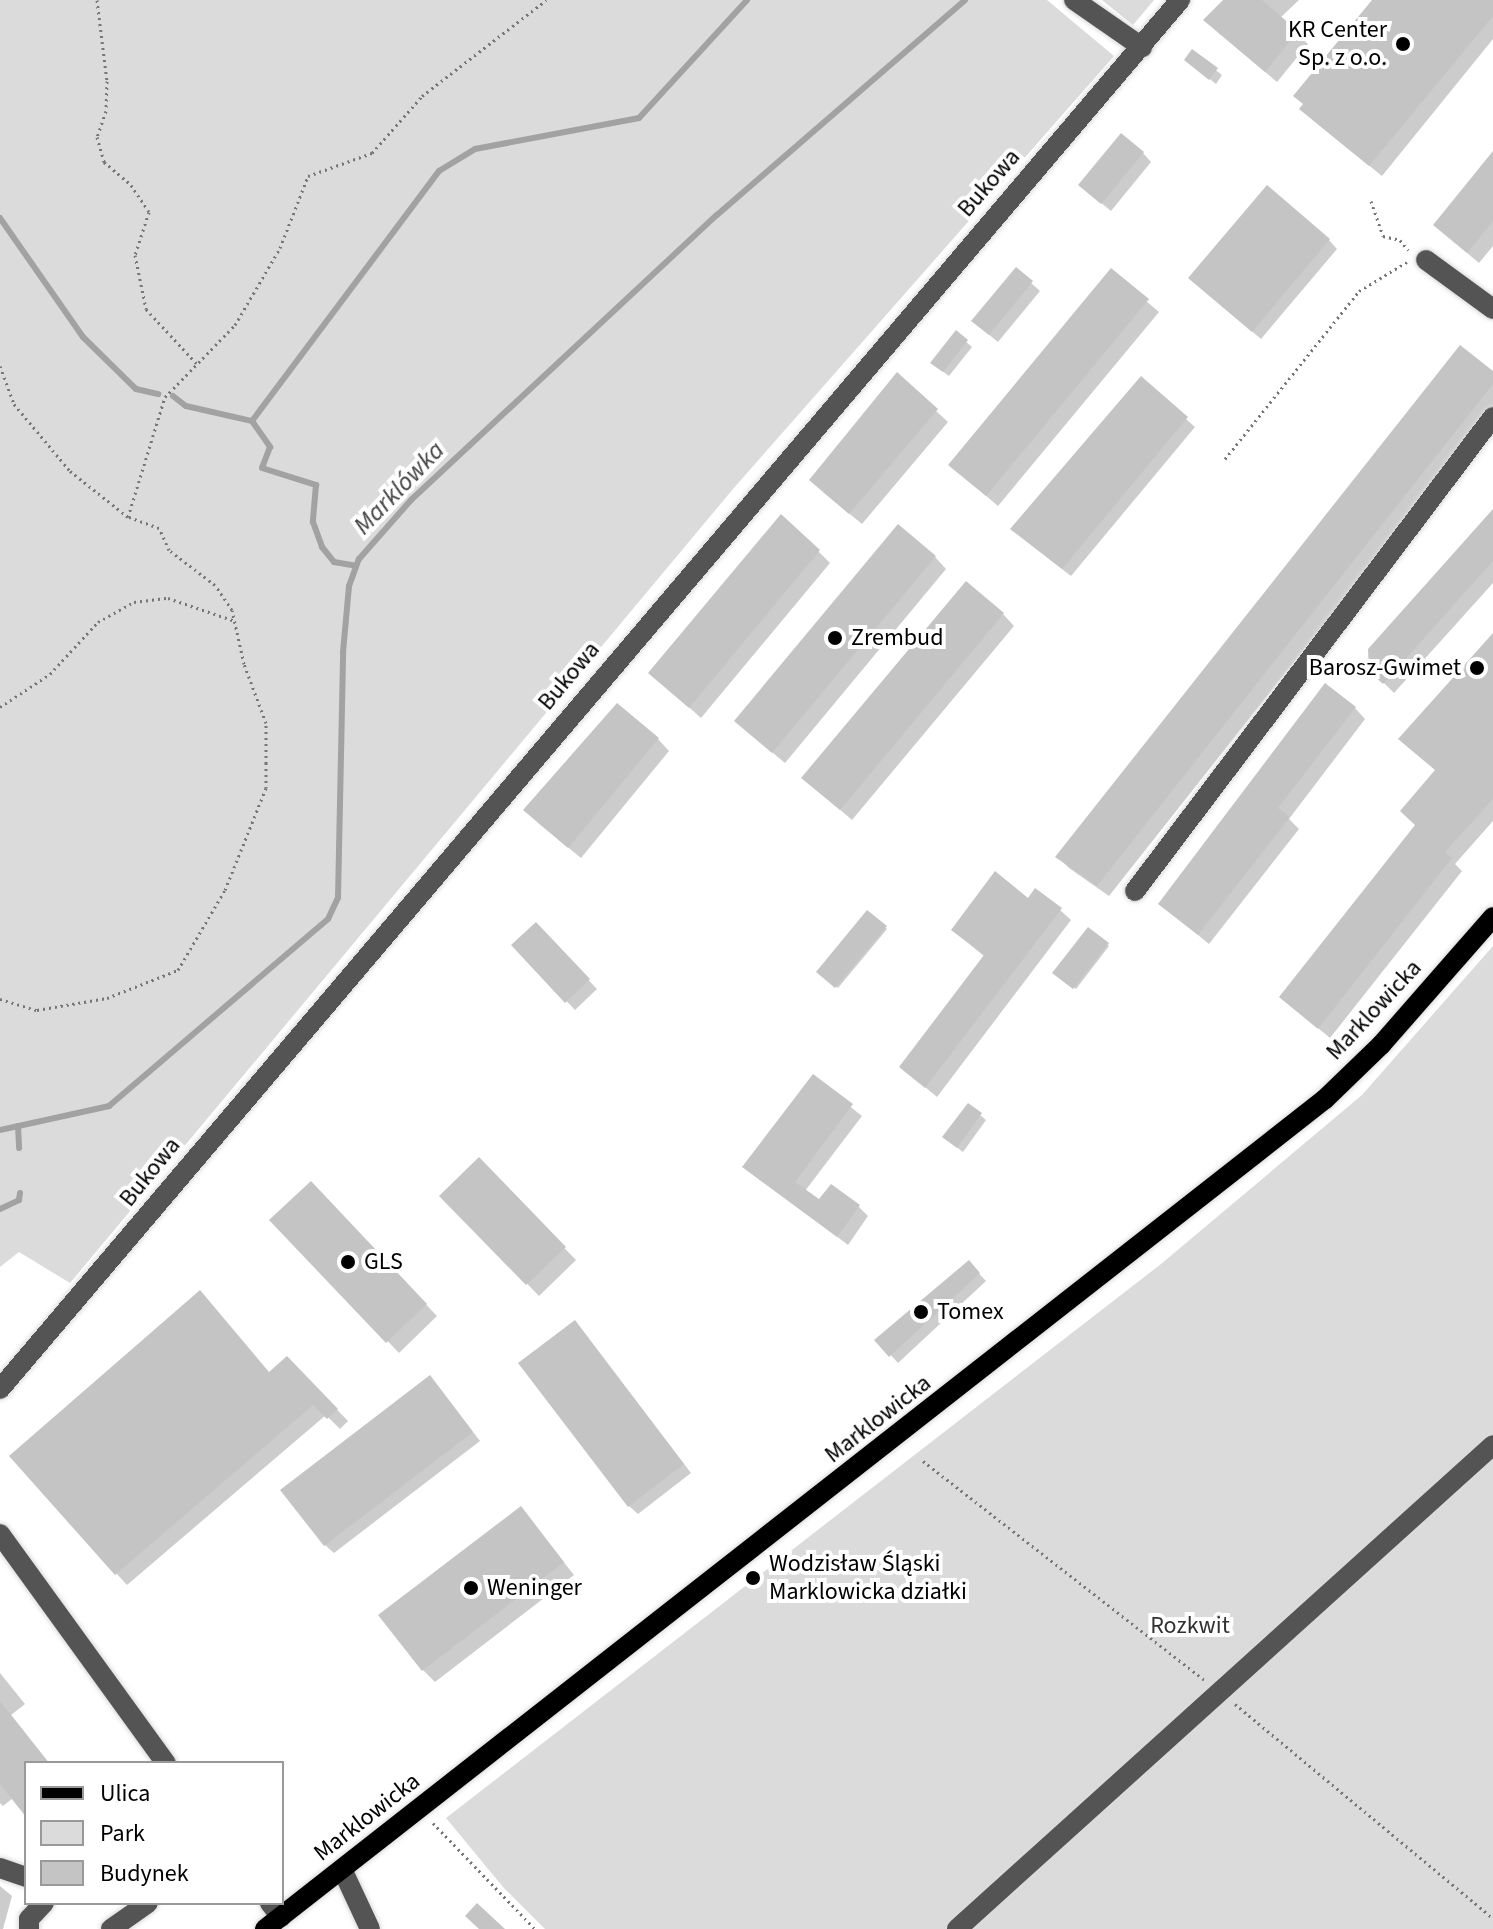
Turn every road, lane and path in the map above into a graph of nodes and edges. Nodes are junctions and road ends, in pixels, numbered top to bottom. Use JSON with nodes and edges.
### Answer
{"nodes":[{"id":1,"x":97,"y":0,"type":"edge"},
{"id":2,"x":546,"y":0,"type":"edge"},
{"id":3,"x":1074,"y":0,"type":"edge"},
{"id":4,"x":1180,"y":0,"type":"edge"},
{"id":5,"x":1142,"y":47,"type":"junction"},
{"id":6,"x":1371,"y":201,"type":"dead end"},
{"id":7,"x":1421,"y":259,"type":"junction"},
{"id":8,"x":1493,"y":309,"type":"edge"},
{"id":9,"x":197,"y":364,"type":"junction"},
{"id":10,"x":0,"y":366,"type":"edge"},
{"id":11,"x":1493,"y":417,"type":"edge"},
{"id":12,"x":1225,"y":459,"type":"dead end"},
{"id":13,"x":128,"y":517,"type":"junction"},
{"id":14,"x":235,"y":621,"type":"junction"},
{"id":15,"x":0,"y":707,"type":"edge"},
{"id":16,"x":1135,"y":891,"type":"dead end"},
{"id":17,"x":1493,"y":917,"type":"edge"},
{"id":18,"x":0,"y":999,"type":"edge"},
{"id":19,"x":0,"y":1389,"type":"edge"},
{"id":20,"x":1493,"y":1445,"type":"edge"},
{"id":21,"x":923,"y":1461,"type":"dead end"},
{"id":22,"x":0,"y":1534,"type":"edge"},
{"id":23,"x":1219,"y":1692,"type":"junction"},
{"id":24,"x":165,"y":1761,"type":"edge"},
{"id":25,"x":419,"y":1809,"type":"junction"},
{"id":26,"x":0,"y":1868,"type":"edge"},
{"id":27,"x":342,"y":1869,"type":"junction"},
{"id":28,"x":24,"y":1876,"type":"edge"},
{"id":29,"x":42,"y":1905,"type":"edge"},
{"id":30,"x":145,"y":1905,"type":"edge"},
{"id":31,"x":272,"y":1916,"type":"edge"},
{"id":32,"x":1493,"y":1918,"type":"edge"},
{"id":33,"x":29,"y":1929,"type":"edge"},
{"id":34,"x":111,"y":1929,"type":"edge"},
{"id":35,"x":370,"y":1929,"type":"edge"},
{"id":36,"x":535,"y":1929,"type":"edge"},
{"id":37,"x":957,"y":1929,"type":"edge"}],
"edges":[{"from":1,"to":9,"type":"path"},
{"from":2,"to":9,"type":"path"},
{"from":3,"to":5,"type":"lane"},
{"from":4,"to":5,"type":"lane","name":"Bukowa"},
{"from":5,"to":19,"type":"lane","name":"Bukowa"},
{"from":6,"to":7,"type":"path"},
{"from":7,"to":8,"type":"lane"},
{"from":7,"to":12,"type":"path"},
{"from":9,"to":13,"type":"path"},
{"from":10,"to":13,"type":"path"},
{"from":11,"to":16,"type":"lane"},
{"from":13,"to":14,"type":"path"},
{"from":14,"to":15,"type":"path"},
{"from":14,"to":18,"type":"path"},
{"from":17,"to":25,"type":"main road","name":"Marklowicka"},
{"from":20,"to":23,"type":"lane"},
{"from":21,"to":23,"type":"path"},
{"from":22,"to":24,"type":"lane"},
{"from":23,"to":32,"type":"path"},
{"from":23,"to":37,"type":"lane"},
{"from":25,"to":27,"type":"main road","name":"Marklowicka"},
{"from":25,"to":36,"type":"path"},
{"from":26,"to":28,"type":"lane"},
{"from":27,"to":31,"type":"main road","name":"Marklowicka"},
{"from":27,"to":35,"type":"lane"},
{"from":29,"to":33,"type":"lane"},
{"from":30,"to":34,"type":"lane"}]}
